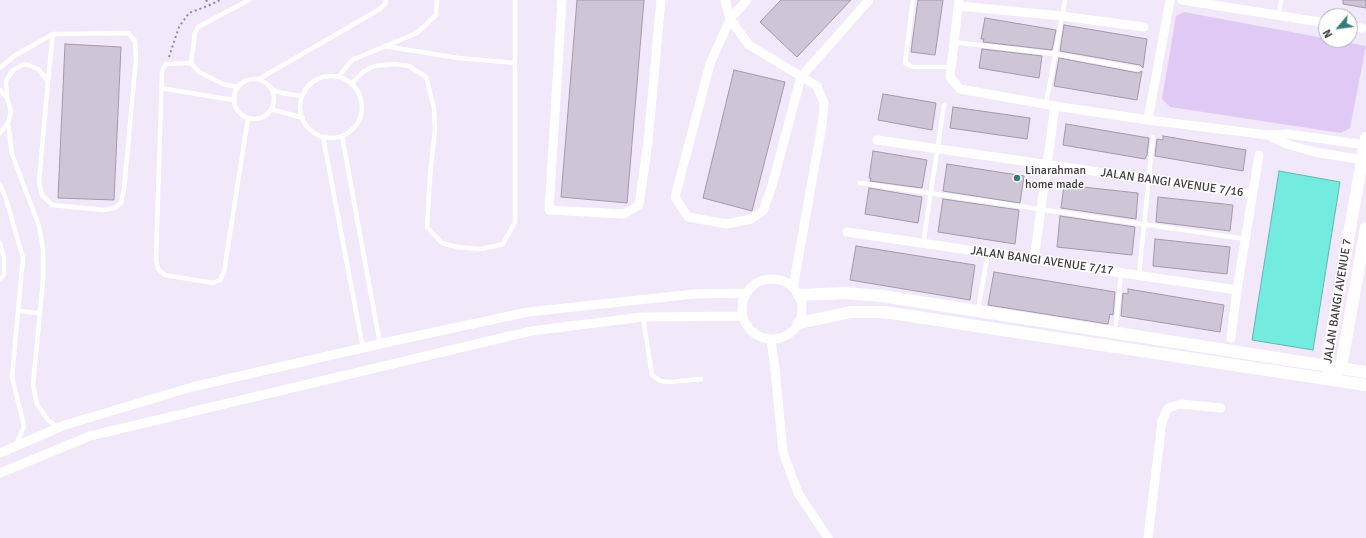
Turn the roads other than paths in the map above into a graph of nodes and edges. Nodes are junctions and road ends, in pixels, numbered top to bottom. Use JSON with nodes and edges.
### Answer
{"nodes":[{"id":1,"x":249,"y":0,"type":"edge"},
{"id":2,"x":386,"y":0,"type":"edge"},
{"id":3,"x":437,"y":0,"type":"edge"},
{"id":4,"x":515,"y":0,"type":"edge"},
{"id":5,"x":562,"y":0,"type":"edge"},
{"id":6,"x":661,"y":0,"type":"edge"},
{"id":7,"x":725,"y":0,"type":"edge"},
{"id":8,"x":747,"y":0,"type":"edge"},
{"id":9,"x":869,"y":0,"type":"edge"},
{"id":10,"x":914,"y":0,"type":"edge"},
{"id":11,"x":1065,"y":0,"type":"edge"},
{"id":12,"x":1170,"y":0,"type":"edge"},
{"id":13,"x":1182,"y":0,"type":"edge"},
{"id":14,"x":1281,"y":0,"type":"edge"},
{"id":15,"x":959,"y":3,"type":"edge"},
{"id":16,"x":1279,"y":15,"type":"junction"},
{"id":17,"x":1062,"y":16,"type":"junction"},
{"id":18,"x":730,"y":19,"type":"junction"},
{"id":19,"x":1318,"y":22,"type":"edge"},
{"id":20,"x":1144,"y":27,"type":"dead end"},
{"id":21,"x":1358,"y":27,"type":"edge"},
{"id":22,"x":1362,"y":28,"type":"dead end"},
{"id":23,"x":53,"y":34,"type":"junction"},
{"id":24,"x":954,"y":42,"type":"junction"},
{"id":25,"x":384,"y":46,"type":"junction"},
{"id":26,"x":1055,"y":54,"type":"junction"},
{"id":27,"x":191,"y":63,"type":"junction"},
{"id":28,"x":515,"y":63,"type":"junction"},
{"id":29,"x":951,"y":67,"type":"junction"},
{"id":30,"x":0,"y":68,"type":"edge"},
{"id":31,"x":1139,"y":69,"type":"dead end"},
{"id":32,"x":339,"y":76,"type":"junction"},
{"id":33,"x":801,"y":77,"type":"junction"},
{"id":34,"x":259,"y":79,"type":"junction"},
{"id":35,"x":48,"y":81,"type":"junction"},
{"id":36,"x":351,"y":84,"type":"junction"},
{"id":37,"x":237,"y":87,"type":"junction"},
{"id":38,"x":161,"y":88,"type":"junction"},
{"id":39,"x":271,"y":89,"type":"junction"},
{"id":40,"x":0,"y":90,"type":"edge"},
{"id":41,"x":301,"y":96,"type":"junction"},
{"id":42,"x":8,"y":98,"type":"junction"},
{"id":43,"x":233,"y":100,"type":"junction"},
{"id":44,"x":944,"y":105,"type":"dead end"},
{"id":45,"x":1051,"y":105,"type":"junction"},
{"id":46,"x":271,"y":109,"type":"junction"},
{"id":47,"x":248,"y":118,"type":"junction"},
{"id":48,"x":302,"y":118,"type":"junction"},
{"id":49,"x":1148,"y":120,"type":"junction"},
{"id":50,"x":8,"y":123,"type":"junction"},
{"id":51,"x":0,"y":133,"type":"edge"},
{"id":52,"x":1268,"y":135,"type":"junction"},
{"id":53,"x":342,"y":136,"type":"junction"},
{"id":54,"x":323,"y":137,"type":"junction"},
{"id":55,"x":1153,"y":137,"type":"dead end"},
{"id":56,"x":877,"y":140,"type":"dead end"},
{"id":57,"x":1366,"y":142,"type":"edge"},
{"id":58,"x":938,"y":149,"type":"junction"},
{"id":59,"x":1259,"y":155,"type":"dead end"},
{"id":60,"x":1364,"y":160,"type":"edge"},
{"id":61,"x":1047,"y":165,"type":"junction"},
{"id":62,"x":1149,"y":179,"type":"junction"},
{"id":63,"x":860,"y":183,"type":"dead end"},
{"id":64,"x":0,"y":184,"type":"edge"},
{"id":65,"x":931,"y":193,"type":"junction"},
{"id":66,"x":1252,"y":194,"type":"junction"},
{"id":67,"x":1041,"y":209,"type":"junction"},
{"id":68,"x":1144,"y":224,"type":"junction"},
{"id":69,"x":1366,"y":228,"type":"edge"},
{"id":70,"x":847,"y":232,"type":"dead end"},
{"id":71,"x":1245,"y":239,"type":"junction"},
{"id":72,"x":0,"y":243,"type":"edge"},
{"id":73,"x":923,"y":244,"type":"junction"},
{"id":74,"x":0,"y":250,"type":"edge"},
{"id":75,"x":988,"y":253,"type":"junction"},
{"id":76,"x":4,"y":257,"type":"junction"},
{"id":77,"x":1034,"y":260,"type":"junction"},
{"id":78,"x":1121,"y":273,"type":"junction"},
{"id":79,"x":1139,"y":275,"type":"junction"},
{"id":80,"x":0,"y":279,"type":"edge"},
{"id":81,"x":1237,"y":290,"type":"junction"},
{"id":82,"x":796,"y":291,"type":"junction"},
{"id":83,"x":747,"y":293,"type":"junction"},
{"id":84,"x":979,"y":304,"type":"dead end"},
{"id":85,"x":19,"y":311,"type":"junction"},
{"id":86,"x":40,"y":313,"type":"junction"},
{"id":87,"x":743,"y":316,"type":"junction"},
{"id":88,"x":643,"y":317,"type":"junction"},
{"id":89,"x":799,"y":323,"type":"junction"},
{"id":90,"x":1116,"y":324,"type":"dead end"},
{"id":91,"x":1231,"y":338,"type":"dead end"},
{"id":92,"x":771,"y":340,"type":"junction"},
{"id":93,"x":380,"y":344,"type":"junction"},
{"id":94,"x":363,"y":348,"type":"junction"},
{"id":95,"x":1326,"y":365,"type":"junction"},
{"id":96,"x":1341,"y":367,"type":"junction"},
{"id":97,"x":1366,"y":372,"type":"edge"},
{"id":98,"x":701,"y":379,"type":"dead end"},
{"id":99,"x":1333,"y":380,"type":"junction"},
{"id":100,"x":1366,"y":385,"type":"edge"},
{"id":101,"x":1221,"y":408,"type":"dead end"},
{"id":102,"x":58,"y":427,"type":"junction"},
{"id":103,"x":15,"y":447,"type":"junction"},
{"id":104,"x":0,"y":453,"type":"edge"},
{"id":105,"x":0,"y":473,"type":"edge"},
{"id":106,"x":828,"y":538,"type":"edge"},
{"id":107,"x":1148,"y":538,"type":"edge"}],
"edges":[{"from":1,"to":27,"type":"lane"},
{"from":2,"to":34,"type":"lane"},
{"from":3,"to":25,"type":"lane"},
{"from":4,"to":28,"type":"lane"},
{"from":5,"to":6,"type":"street"},
{"from":7,"to":18,"type":"street"},
{"from":8,"to":18,"type":"street"},
{"from":9,"to":33,"type":"street"},
{"from":10,"to":29,"type":"lane"},
{"from":11,"to":17,"type":"lane"},
{"from":12,"to":49,"type":"street"},
{"from":13,"to":16,"type":"street"},
{"from":14,"to":16,"type":"lane"},
{"from":15,"to":17,"type":"street"},
{"from":15,"to":24,"type":"street"},
{"from":16,"to":19,"type":"street"},
{"from":17,"to":20,"type":"street"},
{"from":17,"to":26,"type":"lane"},
{"from":18,"to":33,"type":"street"},
{"from":18,"to":33,"type":"street"},
{"from":21,"to":22,"type":"street"},
{"from":23,"to":30,"type":"lane"},
{"from":23,"to":35,"type":"lane"},
{"from":23,"to":35,"type":"lane"},
{"from":24,"to":26,"type":"lane"},
{"from":24,"to":29,"type":"street"},
{"from":25,"to":28,"type":"lane"},
{"from":25,"to":32,"type":"lane"},
{"from":26,"to":31,"type":"lane"},
{"from":26,"to":45,"type":"lane"},
{"from":27,"to":37,"type":"lane"},
{"from":27,"to":38,"type":"lane"},
{"from":28,"to":36,"type":"lane"},
{"from":29,"to":45,"type":"street"},
{"from":32,"to":36,"type":"lane"},
{"from":32,"to":41,"type":"lane"},
{"from":33,"to":82,"type":"street"},
{"from":34,"to":37,"type":"lane"},
{"from":34,"to":39,"type":"lane"},
{"from":35,"to":42,"type":"lane"},
{"from":36,"to":53,"type":"lane"},
{"from":37,"to":43,"type":"lane"},
{"from":38,"to":43,"type":"lane"},
{"from":38,"to":47,"type":"lane"},
{"from":39,"to":41,"type":"lane"},
{"from":39,"to":46,"type":"lane"},
{"from":40,"to":42,"type":"lane"},
{"from":41,"to":48,"type":"lane"},
{"from":42,"to":50,"type":"lane"},
{"from":43,"to":47,"type":"lane"},
{"from":44,"to":58,"type":"lane"},
{"from":45,"to":49,"type":"street"},
{"from":45,"to":61,"type":"street"},
{"from":46,"to":47,"type":"lane"},
{"from":46,"to":48,"type":"lane"},
{"from":48,"to":54,"type":"lane"},
{"from":49,"to":52,"type":"street"},
{"from":50,"to":51,"type":"lane"},
{"from":50,"to":86,"type":"lane"},
{"from":52,"to":57,"type":"street"},
{"from":52,"to":60,"type":"street"},
{"from":53,"to":54,"type":"lane"},
{"from":53,"to":93,"type":"lane"},
{"from":54,"to":94,"type":"lane"},
{"from":55,"to":62,"type":"lane"},
{"from":56,"to":58,"type":"street","name":"JALAN BANGI AVENUE 7/16"},
{"from":57,"to":60,"type":"street","name":"JALAN BANGI AVENUE 7"},
{"from":58,"to":61,"type":"street","name":"JALAN BANGI AVENUE 7/16"},
{"from":58,"to":65,"type":"lane"},
{"from":59,"to":66,"type":"street"},
{"from":60,"to":95,"type":"street","name":"JALAN BANGI AVENUE 7"},
{"from":61,"to":62,"type":"street","name":"JALAN BANGI AVENUE 7/16"},
{"from":61,"to":67,"type":"street"},
{"from":62,"to":66,"type":"street","name":"JALAN BANGI AVENUE 7/16"},
{"from":62,"to":68,"type":"lane"},
{"from":63,"to":65,"type":"lane"},
{"from":64,"to":85,"type":"lane"},
{"from":65,"to":67,"type":"lane"},
{"from":65,"to":73,"type":"lane"},
{"from":66,"to":71,"type":"street"},
{"from":67,"to":68,"type":"lane"},
{"from":67,"to":77,"type":"street"},
{"from":68,"to":71,"type":"lane"},
{"from":68,"to":79,"type":"lane"},
{"from":69,"to":96,"type":"street","name":"JALAN BANGI AVENUE 7"},
{"from":70,"to":73,"type":"street","name":"JALAN BANGI AVENUE 7/17"},
{"from":71,"to":81,"type":"street"},
{"from":72,"to":76,"type":"lane"},
{"from":73,"to":75,"type":"street","name":"JALAN BANGI AVENUE 7/17"},
{"from":74,"to":76,"type":"lane"},
{"from":75,"to":77,"type":"street","name":"JALAN BANGI AVENUE 7/17"},
{"from":75,"to":84,"type":"lane"},
{"from":76,"to":80,"type":"lane"},
{"from":77,"to":78,"type":"street","name":"JALAN BANGI AVENUE 7/17"},
{"from":78,"to":79,"type":"street","name":"JALAN BANGI AVENUE 7/17"},
{"from":78,"to":90,"type":"lane"},
{"from":79,"to":81,"type":"street","name":"JALAN BANGI AVENUE 7/17"},
{"from":81,"to":91,"type":"street"},
{"from":82,"to":83,"type":"street"},
{"from":82,"to":89,"type":"street"},
{"from":82,"to":95,"type":"street"},
{"from":83,"to":87,"type":"street"},
{"from":83,"to":93,"type":"street"},
{"from":85,"to":86,"type":"lane"},
{"from":85,"to":103,"type":"lane"},
{"from":86,"to":102,"type":"lane"},
{"from":87,"to":88,"type":"street"},
{"from":87,"to":92,"type":"street"},
{"from":88,"to":98,"type":"lane"},
{"from":88,"to":105,"type":"street"},
{"from":89,"to":92,"type":"street"},
{"from":89,"to":99,"type":"street"},
{"from":92,"to":106,"type":"street"},
{"from":93,"to":94,"type":"street"},
{"from":94,"to":102,"type":"street"},
{"from":95,"to":96,"type":"street"},
{"from":95,"to":99,"type":"street","name":"JALAN BANGI AVENUE 7"},
{"from":96,"to":97,"type":"street"},
{"from":96,"to":99,"type":"street","name":"JALAN BANGI AVENUE 7"},
{"from":99,"to":100,"type":"street"},
{"from":101,"to":107,"type":"street"},
{"from":102,"to":103,"type":"street"},
{"from":103,"to":104,"type":"street"}]}
